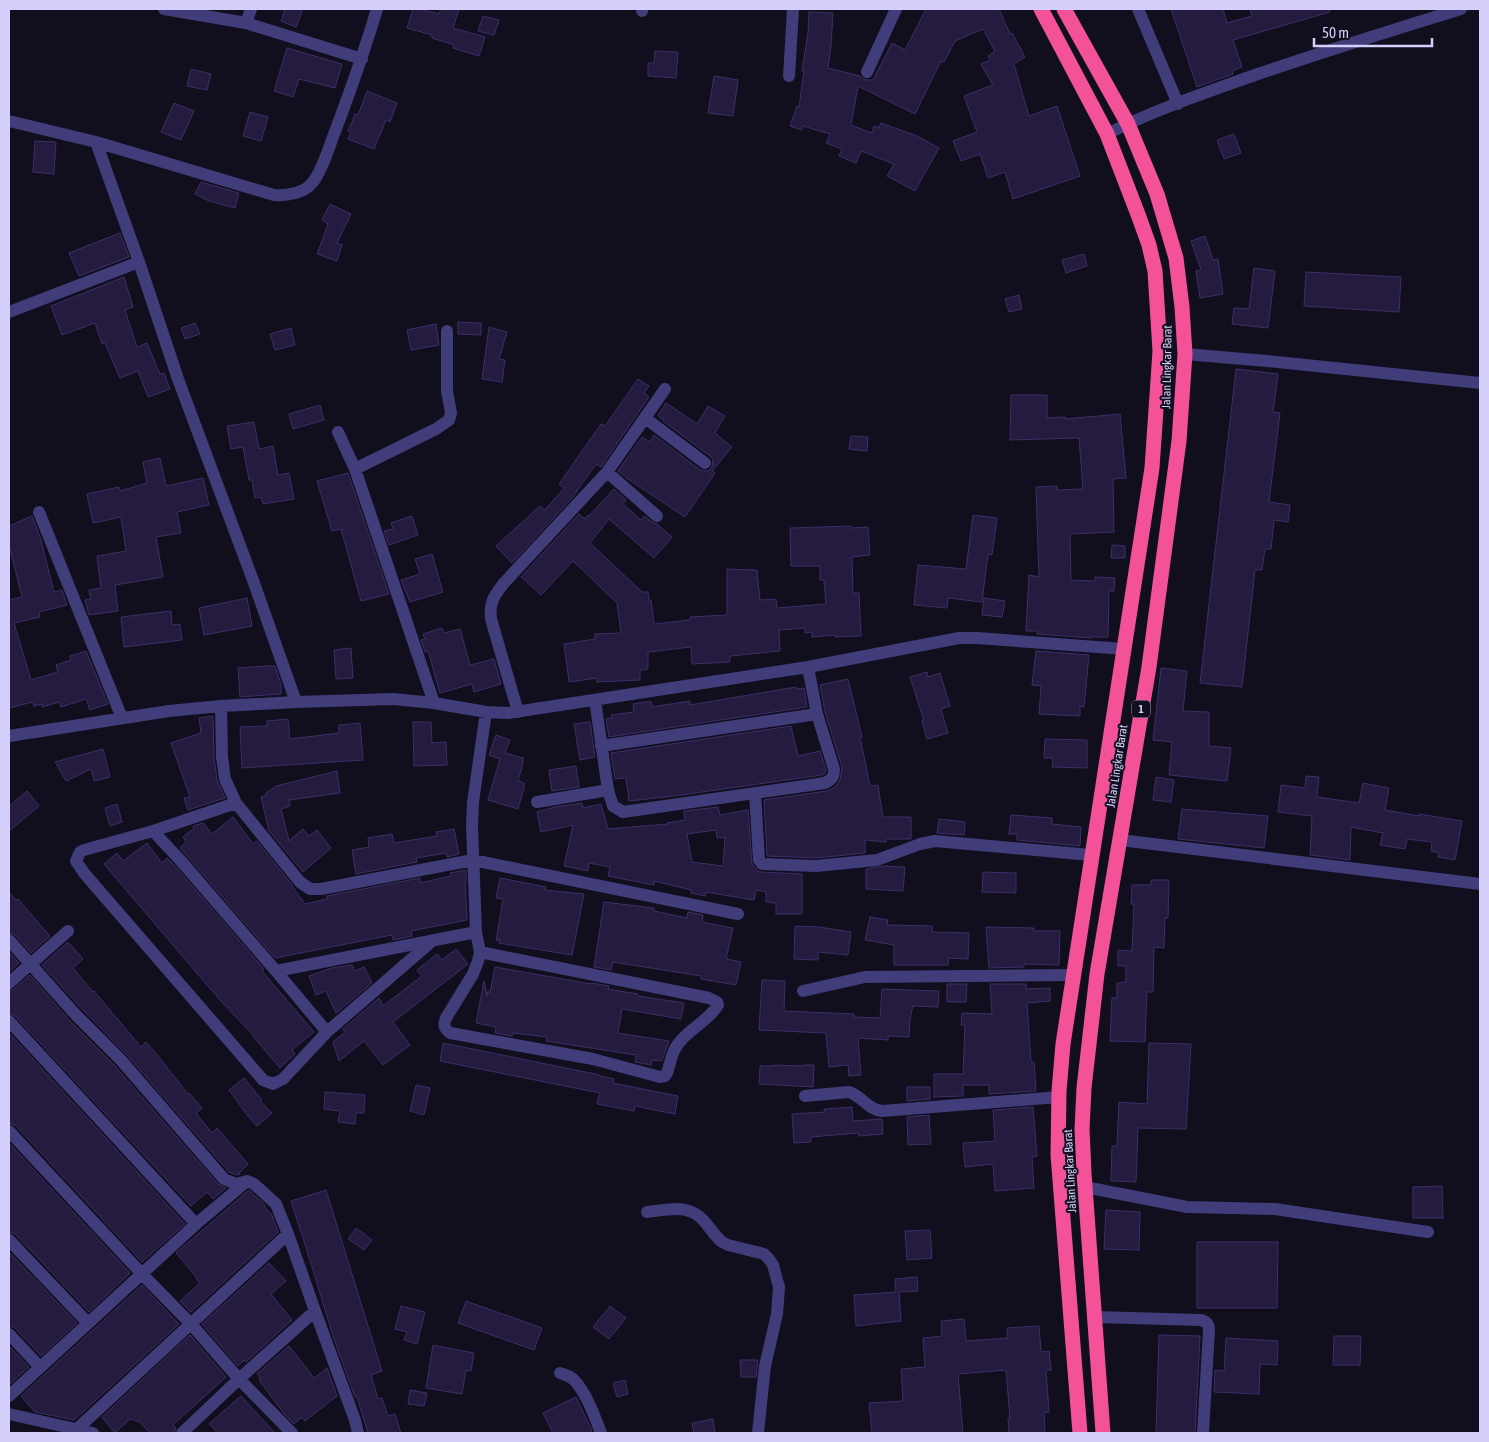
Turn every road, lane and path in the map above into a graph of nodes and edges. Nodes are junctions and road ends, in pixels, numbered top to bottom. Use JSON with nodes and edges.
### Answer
{"nodes":[{"id":1,"x":164,"y":9,"type":"edge"},
{"id":2,"x":251,"y":9,"type":"edge"},
{"id":3,"x":377,"y":9,"type":"edge"},
{"id":4,"x":793,"y":9,"type":"edge"},
{"id":5,"x":896,"y":9,"type":"edge"},
{"id":6,"x":1041,"y":9,"type":"edge"},
{"id":7,"x":1064,"y":9,"type":"edge"},
{"id":8,"x":1138,"y":9,"type":"edge"},
{"id":9,"x":1461,"y":9,"type":"edge"},
{"id":10,"x":246,"y":23,"type":"junction"},
{"id":11,"x":362,"y":59,"type":"junction"},
{"id":12,"x":867,"y":72,"type":"dead end"},
{"id":13,"x":789,"y":76,"type":"dead end"},
{"id":14,"x":1178,"y":104,"type":"junction"},
{"id":15,"x":9,"y":121,"type":"edge"},
{"id":16,"x":1128,"y":124,"type":"junction"},
{"id":17,"x":1107,"y":134,"type":"junction"},
{"id":18,"x":96,"y":142,"type":"junction"},
{"id":19,"x":140,"y":262,"type":"junction"},
{"id":20,"x":9,"y":312,"type":"edge"},
{"id":21,"x":447,"y":331,"type":"dead end"},
{"id":22,"x":1185,"y":354,"type":"junction"},
{"id":23,"x":1480,"y":383,"type":"edge"},
{"id":24,"x":665,"y":389,"type":"dead end"},
{"id":25,"x":645,"y":418,"type":"junction"},
{"id":26,"x":338,"y":432,"type":"dead end"},
{"id":27,"x":705,"y":463,"type":"dead end"},
{"id":28,"x":355,"y":469,"type":"junction"},
{"id":29,"x":607,"y":472,"type":"junction"},
{"id":30,"x":39,"y":512,"type":"dead end"},
{"id":31,"x":657,"y":516,"type":"dead end"},
{"id":32,"x":1124,"y":649,"type":"junction"},
{"id":33,"x":808,"y":667,"type":"junction"},
{"id":34,"x":1116,"y":698,"type":"junction"},
{"id":35,"x":594,"y":700,"type":"junction"},
{"id":36,"x":296,"y":702,"type":"junction"},
{"id":37,"x":1142,"y":702,"type":"junction"},
{"id":38,"x":434,"y":704,"type":"junction"},
{"id":39,"x":221,"y":706,"type":"junction"},
{"id":40,"x":486,"y":712,"type":"junction"},
{"id":41,"x":518,"y":712,"type":"junction"},
{"id":42,"x":817,"y":714,"type":"junction"},
{"id":43,"x":122,"y":718,"type":"junction"},
{"id":44,"x":1110,"y":732,"type":"junction"},
{"id":45,"x":9,"y":736,"type":"edge"},
{"id":46,"x":1136,"y":738,"type":"junction"},
{"id":47,"x":601,"y":746,"type":"junction"},
{"id":48,"x":608,"y":790,"type":"junction"},
{"id":49,"x":756,"y":793,"type":"junction"},
{"id":50,"x":537,"y":802,"type":"dead end"},
{"id":51,"x":236,"y":803,"type":"junction"},
{"id":52,"x":154,"y":831,"type":"junction"},
{"id":53,"x":1120,"y":840,"type":"junction"},
{"id":54,"x":1091,"y":855,"type":"junction"},
{"id":55,"x":473,"y":860,"type":"junction"},
{"id":56,"x":1480,"y":884,"type":"edge"},
{"id":57,"x":738,"y":914,"type":"dead end"},
{"id":58,"x":68,"y":931,"type":"dead end"},
{"id":59,"x":476,"y":932,"type":"junction"},
{"id":60,"x":9,"y":940,"type":"edge"},
{"id":61,"x":432,"y":941,"type":"junction"},
{"id":62,"x":480,"y":952,"type":"junction"},
{"id":63,"x":30,"y":964,"type":"junction"},
{"id":64,"x":276,"y":971,"type":"junction"},
{"id":65,"x":1073,"y":975,"type":"junction"},
{"id":66,"x":9,"y":983,"type":"edge"},
{"id":67,"x":803,"y":992,"type":"dead end"},
{"id":68,"x":9,"y":1021,"type":"edge"},
{"id":69,"x":327,"y":1032,"type":"junction"},
{"id":70,"x":805,"y":1096,"type":"dead end"},
{"id":71,"x":1059,"y":1098,"type":"junction"},
{"id":72,"x":9,"y":1130,"type":"edge"},
{"id":73,"x":247,"y":1181,"type":"junction"},
{"id":74,"x":1085,"y":1187,"type":"junction"},
{"id":75,"x":647,"y":1212,"type":"dead end"},
{"id":76,"x":196,"y":1224,"type":"junction"},
{"id":77,"x":1428,"y":1232,"type":"dead end"},
{"id":78,"x":288,"y":1234,"type":"junction"},
{"id":79,"x":9,"y":1240,"type":"edge"},
{"id":80,"x":142,"y":1274,"type":"junction"},
{"id":81,"x":315,"y":1311,"type":"junction"},
{"id":82,"x":1094,"y":1317,"type":"junction"},
{"id":83,"x":88,"y":1323,"type":"junction"},
{"id":84,"x":191,"y":1324,"type":"junction"},
{"id":85,"x":9,"y":1334,"type":"edge"},
{"id":86,"x":40,"y":1367,"type":"junction"},
{"id":87,"x":560,"y":1373,"type":"dead end"},
{"id":88,"x":239,"y":1379,"type":"junction"},
{"id":89,"x":9,"y":1396,"type":"edge"},
{"id":90,"x":9,"y":1414,"type":"edge"},
{"id":91,"x":77,"y":1429,"type":"junction"},
{"id":92,"x":94,"y":1433,"type":"edge"},
{"id":93,"x":182,"y":1433,"type":"edge"},
{"id":94,"x":292,"y":1433,"type":"edge"},
{"id":95,"x":358,"y":1433,"type":"edge"},
{"id":96,"x":601,"y":1433,"type":"edge"},
{"id":97,"x":758,"y":1433,"type":"edge"},
{"id":98,"x":1080,"y":1433,"type":"edge"},
{"id":99,"x":1103,"y":1433,"type":"edge"},
{"id":100,"x":1203,"y":1433,"type":"edge"}],
"edges":[{"from":1,"to":10,"type":"street"},
{"from":2,"to":10,"type":"street"},
{"from":3,"to":11,"type":"street"},
{"from":4,"to":13,"type":"street"},
{"from":5,"to":12,"type":"street"},
{"from":6,"to":17,"type":"highway","name":"Jalan Lingkar Barat","number":"1"},
{"from":7,"to":16,"type":"highway","name":"Jalan Lingkar Barat","number":"1"},
{"from":8,"to":14,"type":"street"},
{"from":9,"to":14,"type":"street"},
{"from":10,"to":11,"type":"street"},
{"from":11,"to":18,"type":"street"},
{"from":14,"to":16,"type":"street"},
{"from":15,"to":18,"type":"street"},
{"from":16,"to":17,"type":"street"},
{"from":16,"to":22,"type":"highway","name":"Jalan Lingkar Barat","number":"1"},
{"from":17,"to":32,"type":"highway","name":"Jalan Lingkar Barat","number":"1"},
{"from":18,"to":19,"type":"street"},
{"from":19,"to":20,"type":"street"},
{"from":19,"to":36,"type":"street"},
{"from":21,"to":28,"type":"street"},
{"from":22,"to":23,"type":"street"},
{"from":22,"to":37,"type":"highway","name":"Jalan Lingkar Barat","number":"1"},
{"from":24,"to":25,"type":"street"},
{"from":25,"to":27,"type":"street"},
{"from":25,"to":29,"type":"street"},
{"from":26,"to":28,"type":"street"},
{"from":28,"to":38,"type":"street"},
{"from":29,"to":31,"type":"street"},
{"from":29,"to":41,"type":"street"},
{"from":30,"to":43,"type":"street"},
{"from":32,"to":33,"type":"street"},
{"from":32,"to":34,"type":"highway","name":"Jalan Lingkar Barat","number":"1"},
{"from":33,"to":35,"type":"street"},
{"from":33,"to":42,"type":"street"},
{"from":34,"to":37,"type":"highway"},
{"from":34,"to":44,"type":"highway","name":"Jalan Lingkar Barat","number":"1"},
{"from":35,"to":41,"type":"street"},
{"from":35,"to":47,"type":"street"},
{"from":36,"to":38,"type":"street"},
{"from":36,"to":39,"type":"street"},
{"from":37,"to":46,"type":"highway","name":"Jalan Lingkar Barat","number":"1"},
{"from":38,"to":40,"type":"street"},
{"from":39,"to":43,"type":"street"},
{"from":39,"to":51,"type":"street"},
{"from":40,"to":41,"type":"street"},
{"from":40,"to":55,"type":"street"},
{"from":42,"to":47,"type":"street"},
{"from":42,"to":49,"type":"street"},
{"from":43,"to":45,"type":"street"},
{"from":44,"to":46,"type":"highway"},
{"from":44,"to":54,"type":"highway","name":"Jalan Lingkar Barat","number":"1"},
{"from":46,"to":53,"type":"highway","name":"Jalan Lingkar Barat","number":"1"},
{"from":47,"to":48,"type":"street"},
{"from":48,"to":49,"type":"street"},
{"from":48,"to":50,"type":"street"},
{"from":49,"to":54,"type":"street"},
{"from":51,"to":52,"type":"street"},
{"from":51,"to":55,"type":"street"},
{"from":52,"to":64,"type":"street"},
{"from":52,"to":69,"type":"street"},
{"from":53,"to":56,"type":"street"},
{"from":53,"to":74,"type":"highway","name":"Jalan Lingkar Barat","number":"1"},
{"from":54,"to":65,"type":"highway","name":"Jalan Lingkar Barat","number":"1"},
{"from":55,"to":57,"type":"street"},
{"from":55,"to":59,"type":"street"},
{"from":58,"to":63,"type":"street"},
{"from":59,"to":61,"type":"street"},
{"from":59,"to":62,"type":"street"},
{"from":60,"to":63,"type":"street"},
{"from":61,"to":64,"type":"street"},
{"from":61,"to":69,"type":"street"},
{"from":62,"to":62,"type":"street"},
{"from":63,"to":66,"type":"street"},
{"from":63,"to":73,"type":"street"},
{"from":64,"to":69,"type":"street"},
{"from":65,"to":67,"type":"street"},
{"from":65,"to":71,"type":"highway","name":"Jalan Lingkar Barat","number":"1"},
{"from":68,"to":76,"type":"street"},
{"from":70,"to":71,"type":"street"},
{"from":71,"to":98,"type":"highway","name":"Jalan Lingkar Barat","number":"1"},
{"from":72,"to":80,"type":"street"},
{"from":73,"to":76,"type":"street"},
{"from":73,"to":78,"type":"street"},
{"from":74,"to":77,"type":"street"},
{"from":74,"to":82,"type":"highway","name":"Jalan Lingkar Barat","number":"1"},
{"from":75,"to":97,"type":"street"},
{"from":76,"to":80,"type":"street"},
{"from":78,"to":81,"type":"street"},
{"from":78,"to":84,"type":"street"},
{"from":79,"to":83,"type":"street"},
{"from":80,"to":83,"type":"street"},
{"from":80,"to":84,"type":"street"},
{"from":81,"to":88,"type":"street"},
{"from":81,"to":95,"type":"street"},
{"from":82,"to":99,"type":"highway","name":"Jalan Lingkar Barat","number":"1"},
{"from":82,"to":100,"type":"street"},
{"from":83,"to":86,"type":"street"},
{"from":84,"to":88,"type":"street"},
{"from":84,"to":91,"type":"street"},
{"from":85,"to":86,"type":"street"},
{"from":86,"to":89,"type":"street"},
{"from":87,"to":96,"type":"street"},
{"from":88,"to":93,"type":"street"},
{"from":88,"to":94,"type":"street"},
{"from":90,"to":91,"type":"street"},
{"from":91,"to":92,"type":"street"}]}
